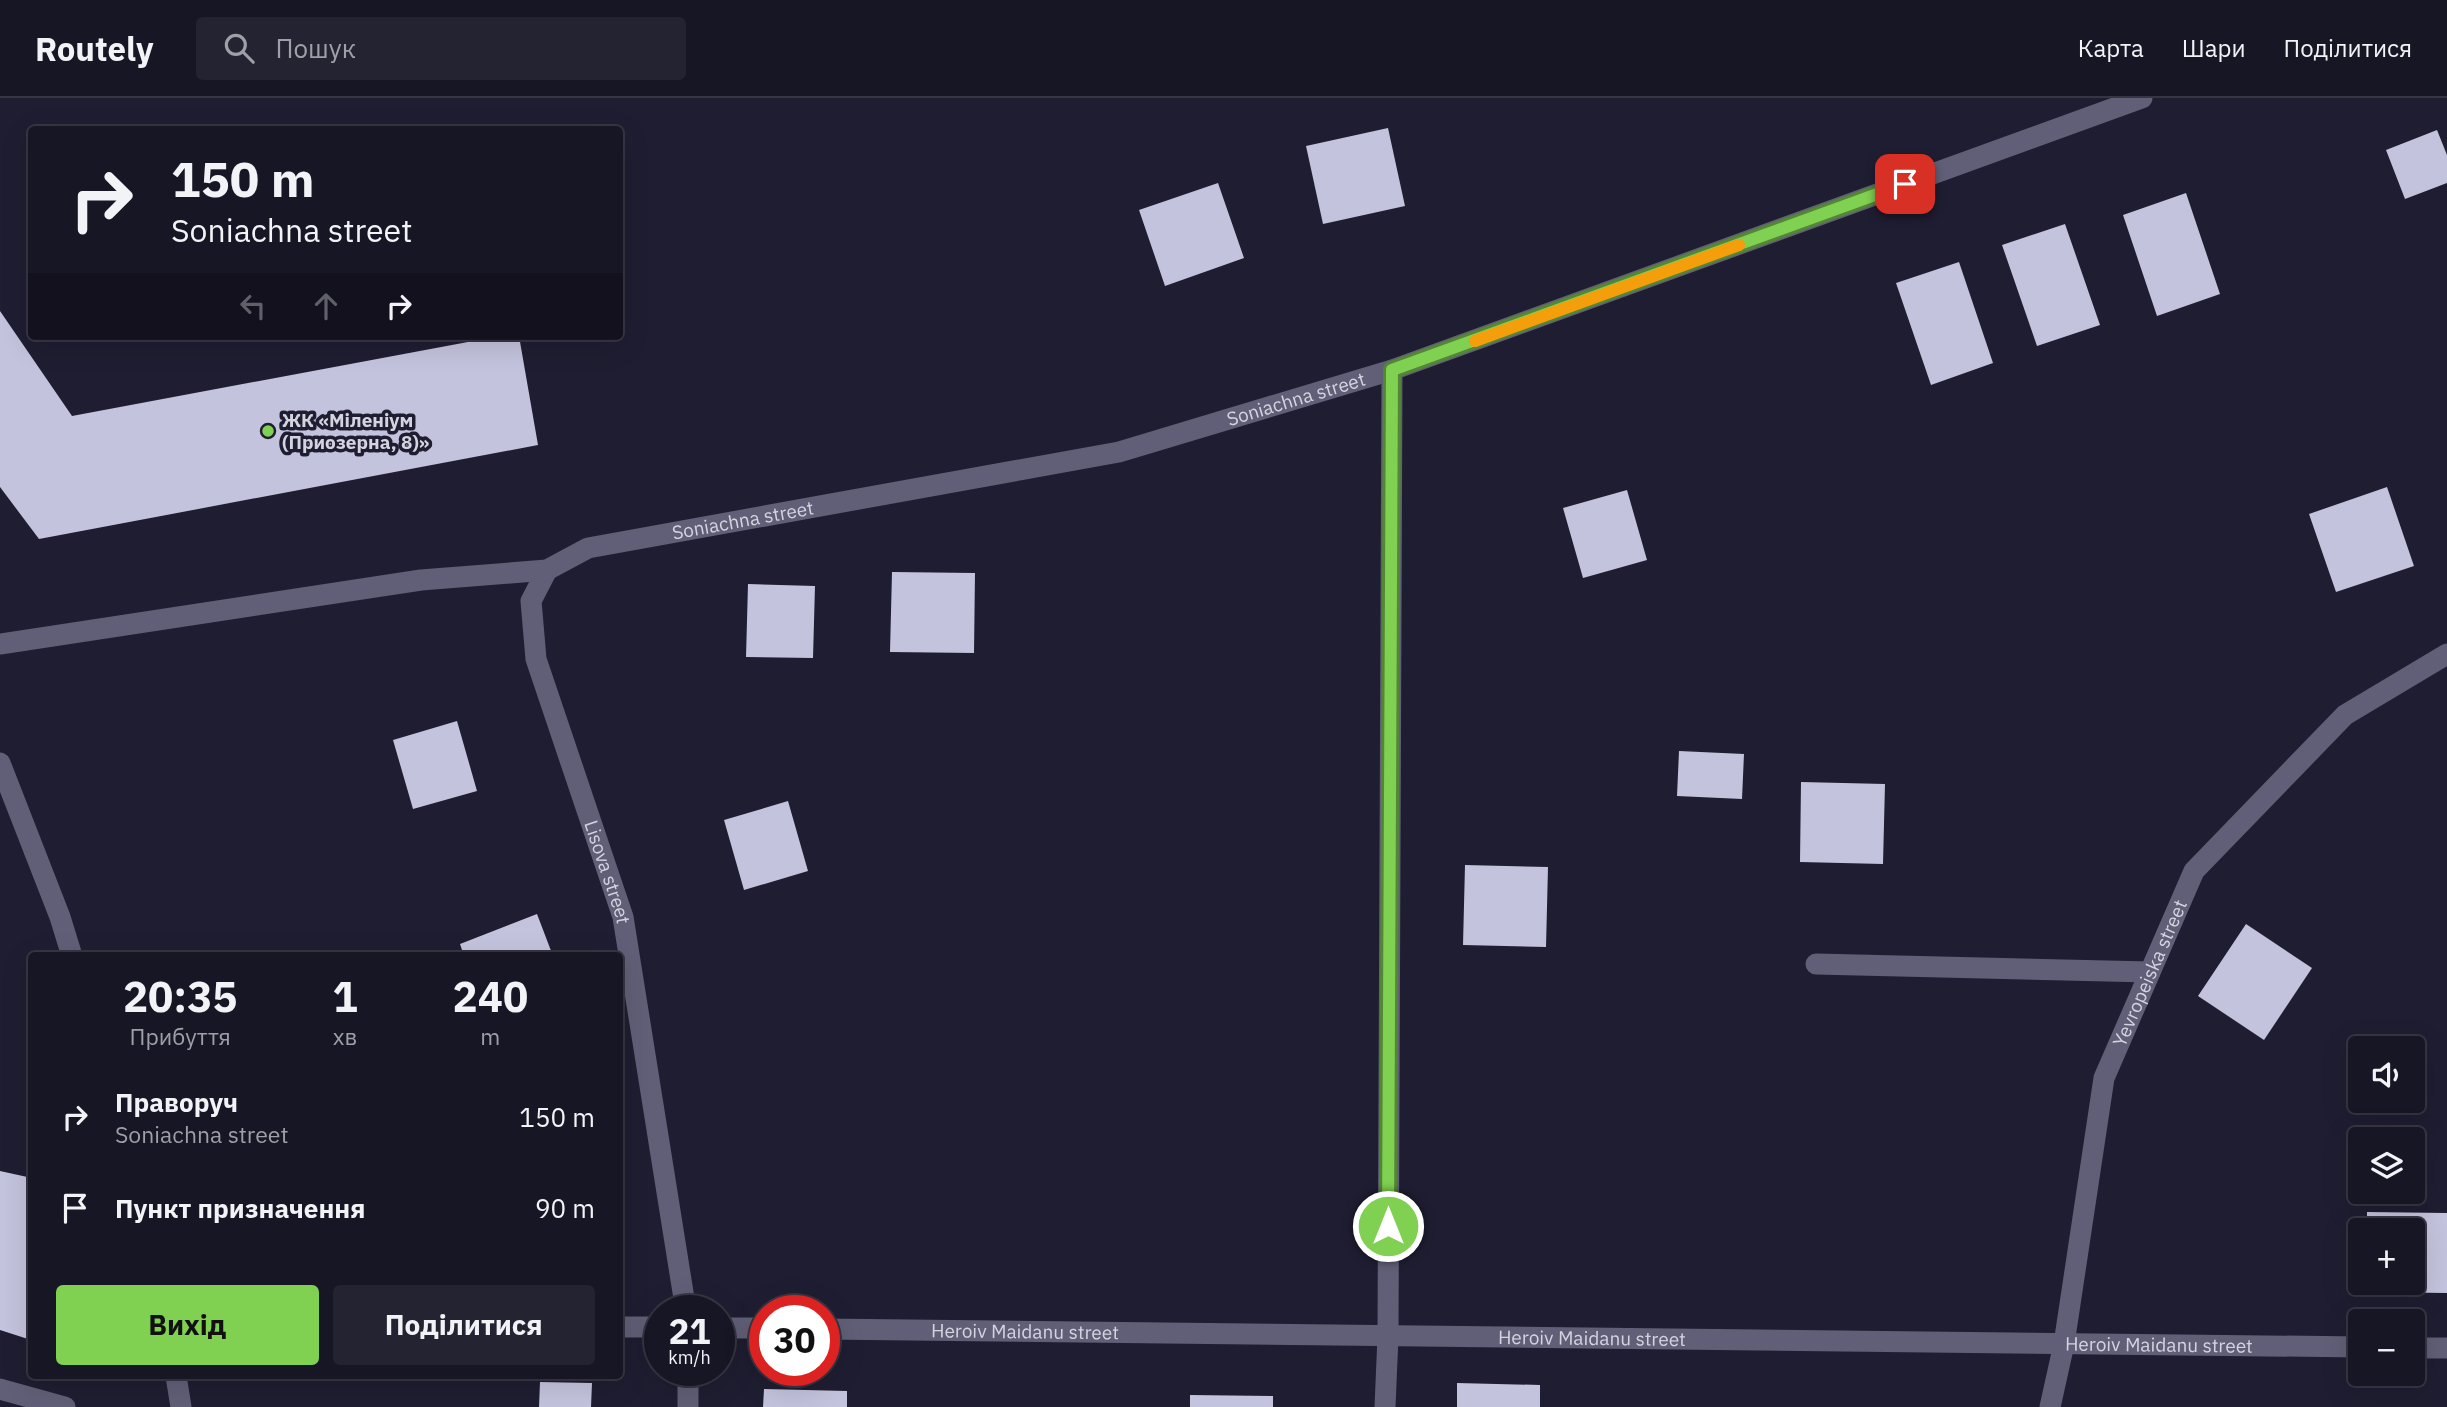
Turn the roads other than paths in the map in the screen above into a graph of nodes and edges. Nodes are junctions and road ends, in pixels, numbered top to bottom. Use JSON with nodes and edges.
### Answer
{"nodes":[{"id":1,"x":2142,"y":98,"type":"edge"},
{"id":2,"x":1392,"y":370,"type":"junction"},
{"id":3,"x":547,"y":570,"type":"junction"},
{"id":4,"x":0,"y":643,"type":"edge"},
{"id":5,"x":2447,"y":654,"type":"edge"},
{"id":6,"x":0,"y":763,"type":"edge"},
{"id":7,"x":71,"y":952,"type":"edge"},
{"id":8,"x":1816,"y":964,"type":"dead end"},
{"id":9,"x":2150,"y":972,"type":"junction"},
{"id":10,"x":683,"y":1295,"type":"edge"},
{"id":11,"x":623,"y":1327,"type":"edge"},
{"id":12,"x":644,"y":1327,"type":"edge"},
{"id":13,"x":840,"y":1329,"type":"edge"},
{"id":14,"x":1388,"y":1336,"type":"junction"},
{"id":15,"x":2064,"y":1344,"type":"junction"},
{"id":16,"x":2348,"y":1347,"type":"edge"},
{"id":17,"x":2425,"y":1348,"type":"edge"},
{"id":18,"x":2447,"y":1348,"type":"edge"},
{"id":19,"x":176,"y":1379,"type":"edge"},
{"id":20,"x":688,"y":1386,"type":"edge"},
{"id":21,"x":0,"y":1389,"type":"edge"},
{"id":22,"x":65,"y":1407,"type":"edge"},
{"id":23,"x":181,"y":1407,"type":"edge"},
{"id":24,"x":688,"y":1407,"type":"edge"},
{"id":25,"x":1385,"y":1407,"type":"edge"},
{"id":26,"x":2050,"y":1407,"type":"edge"}],
"edges":[{"from":1,"to":2,"type":"street","name":"Soniachna street"},
{"from":2,"to":3,"type":"street","name":"Soniachna street"},
{"from":2,"to":14,"type":"street"},
{"from":3,"to":4,"type":"street"},
{"from":3,"to":10,"type":"street","name":"Lisova street"},
{"from":5,"to":9,"type":"street","name":"Yevropeiska street"},
{"from":6,"to":7,"type":"street"},
{"from":8,"to":9,"type":"street"},
{"from":9,"to":15,"type":"street","name":"Yevropeiska street"},
{"from":11,"to":12,"type":"street"},
{"from":13,"to":14,"type":"street","name":"Heroiv Maidanu street"},
{"from":14,"to":15,"type":"street","name":"Heroiv Maidanu street"},
{"from":14,"to":25,"type":"street"},
{"from":15,"to":16,"type":"street","name":"Heroiv Maidanu street"},
{"from":15,"to":26,"type":"street","name":"Yevropeiska street"},
{"from":17,"to":18,"type":"street"},
{"from":19,"to":23,"type":"street"},
{"from":20,"to":24,"type":"street"},
{"from":21,"to":22,"type":"street"}]}
